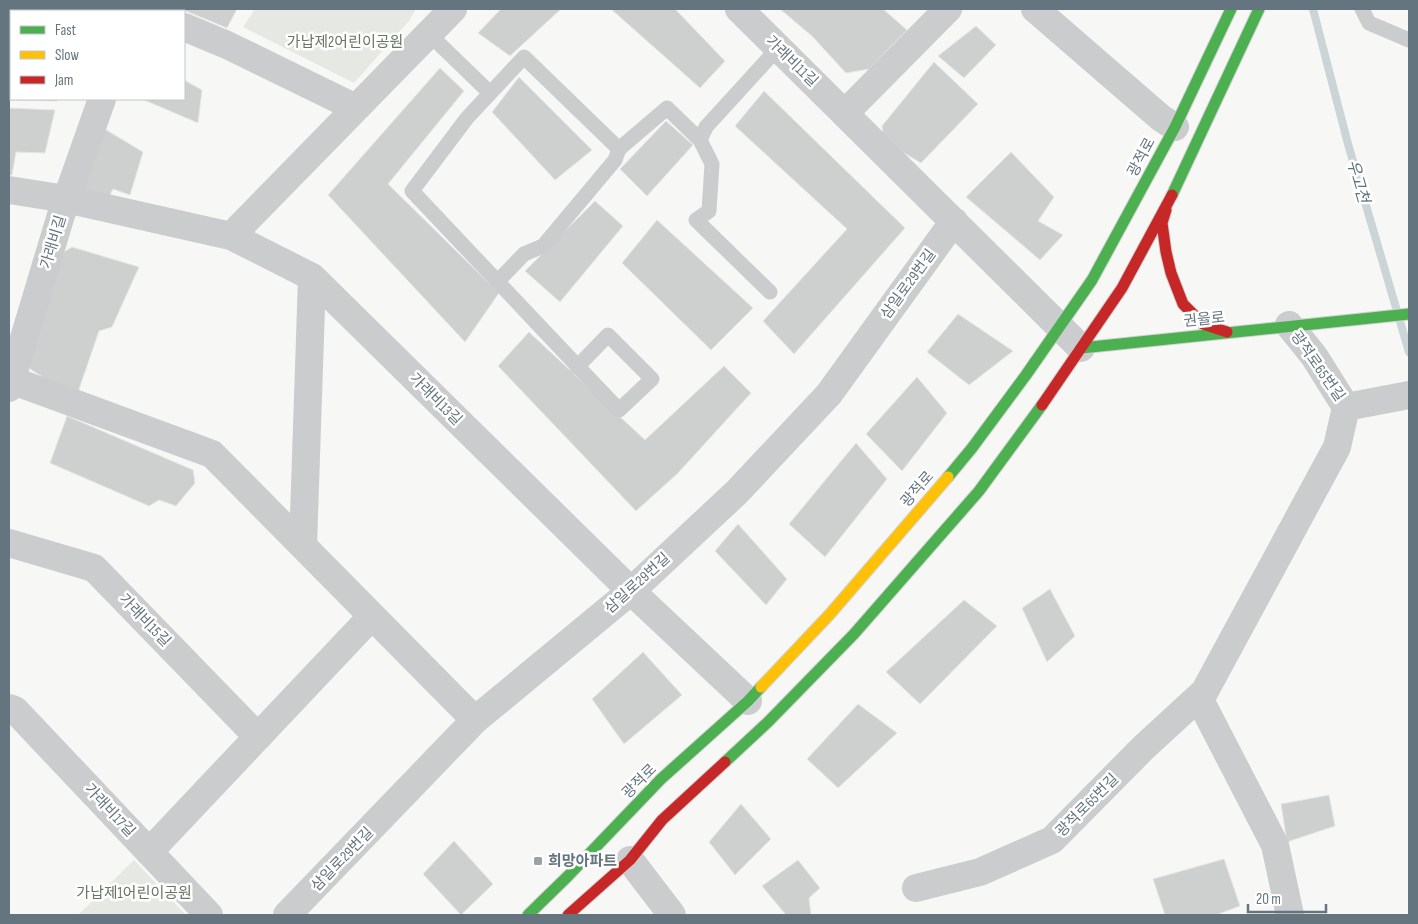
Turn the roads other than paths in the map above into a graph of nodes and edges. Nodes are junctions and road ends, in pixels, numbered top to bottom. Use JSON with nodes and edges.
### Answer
{"nodes":[{"id":1,"x":453,"y":9,"type":"edge"},
{"id":2,"x":739,"y":9,"type":"edge"},
{"id":3,"x":948,"y":9,"type":"edge"},
{"id":4,"x":1035,"y":9,"type":"edge"},
{"id":5,"x":1231,"y":9,"type":"edge"},
{"id":6,"x":1259,"y":9,"type":"edge"},
{"id":7,"x":1362,"y":9,"type":"edge"},
{"id":8,"x":185,"y":27,"type":"edge"},
{"id":9,"x":429,"y":34,"type":"junction"},
{"id":10,"x":1409,"y":40,"type":"edge"},
{"id":11,"x":778,"y":47,"type":"junction"},
{"id":12,"x":490,"y":94,"type":"junction"},
{"id":13,"x":102,"y":100,"type":"edge"},
{"id":14,"x":356,"y":108,"type":"junction"},
{"id":15,"x":845,"y":113,"type":"junction"},
{"id":16,"x":1174,"y":128,"type":"junction"},
{"id":17,"x":700,"y":140,"type":"junction"},
{"id":18,"x":620,"y":149,"type":"junction"},
{"id":19,"x":9,"y":190,"type":"edge"},
{"id":20,"x":1173,"y":192,"type":"junction"},
{"id":21,"x":66,"y":199,"type":"junction"},
{"id":22,"x":954,"y":221,"type":"junction"},
{"id":23,"x":232,"y":236,"type":"junction"},
{"id":24,"x":312,"y":277,"type":"junction"},
{"id":25,"x":498,"y":281,"type":"junction"},
{"id":26,"x":770,"y":292,"type":"dead end"},
{"id":27,"x":1409,"y":314,"type":"edge"},
{"id":28,"x":1289,"y":325,"type":"junction"},
{"id":29,"x":1059,"y":327,"type":"junction"},
{"id":30,"x":1227,"y":332,"type":"junction"},
{"id":31,"x":1082,"y":348,"type":"junction"},
{"id":32,"x":578,"y":368,"type":"junction"},
{"id":33,"x":10,"y":384,"type":"edge"},
{"id":34,"x":1409,"y":395,"type":"edge"},
{"id":35,"x":1346,"y":407,"type":"junction"},
{"id":36,"x":9,"y":542,"type":"edge"},
{"id":37,"x":303,"y":546,"type":"junction"},
{"id":38,"x":631,"y":590,"type":"junction"},
{"id":39,"x":372,"y":616,"type":"junction"},
{"id":40,"x":1205,"y":691,"type":"junction"},
{"id":41,"x":748,"y":701,"type":"junction"},
{"id":42,"x":9,"y":708,"type":"edge"},
{"id":43,"x":476,"y":720,"type":"junction"},
{"id":44,"x":258,"y":737,"type":"junction"},
{"id":45,"x":149,"y":852,"type":"junction"},
{"id":46,"x":630,"y":860,"type":"junction"},
{"id":47,"x":916,"y":888,"type":"dead end"},
{"id":48,"x":209,"y":915,"type":"edge"},
{"id":49,"x":287,"y":915,"type":"edge"},
{"id":50,"x":528,"y":915,"type":"edge"},
{"id":51,"x":568,"y":915,"type":"edge"},
{"id":52,"x":672,"y":915,"type":"edge"},
{"id":53,"x":1290,"y":915,"type":"edge"}],
"edges":[{"from":1,"to":9,"type":"street"},
{"from":2,"to":11,"type":"street","name":"가래비11길"},
{"from":3,"to":15,"type":"street"},
{"from":4,"to":16,"type":"street"},
{"from":5,"to":16,"type":"main road","name":"광적로"},
{"from":6,"to":20,"type":"main road"},
{"from":7,"to":10,"type":"lane"},
{"from":8,"to":14,"type":"street"},
{"from":9,"to":12,"type":"lane"},
{"from":9,"to":14,"type":"street"},
{"from":11,"to":15,"type":"street","name":"가래비11길"},
{"from":11,"to":17,"type":"lane"},
{"from":12,"to":18,"type":"lane"},
{"from":12,"to":25,"type":"lane"},
{"from":13,"to":21,"type":"street","name":"가래비길"},
{"from":14,"to":23,"type":"street"},
{"from":15,"to":22,"type":"street"},
{"from":16,"to":29,"type":"main road","name":"광적로"},
{"from":17,"to":18,"type":"lane"},
{"from":17,"to":26,"type":"lane"},
{"from":18,"to":25,"type":"lane"},
{"from":19,"to":21,"type":"street","name":"가래비13길"},
{"from":20,"to":30,"type":"main road"},
{"from":20,"to":31,"type":"main road"},
{"from":21,"to":23,"type":"street","name":"가래비13길"},
{"from":21,"to":33,"type":"street","name":"가래비길"},
{"from":22,"to":29,"type":"street"},
{"from":22,"to":38,"type":"street","name":"삼일로29번길"},
{"from":23,"to":24,"type":"street","name":"가래비13길"},
{"from":24,"to":37,"type":"street"},
{"from":24,"to":38,"type":"street","name":"가래비13길"},
{"from":25,"to":32,"type":"lane"},
{"from":27,"to":28,"type":"main road","name":"권율로"},
{"from":28,"to":30,"type":"main road","name":"권율로"},
{"from":28,"to":35,"type":"street","name":"광적로65번길"},
{"from":29,"to":31,"type":"street"},
{"from":29,"to":41,"type":"main road","name":"광적로"},
{"from":30,"to":31,"type":"main road","name":"권율로"},
{"from":31,"to":46,"type":"main road"},
{"from":32,"to":32,"type":"lane"},
{"from":33,"to":37,"type":"street"},
{"from":34,"to":35,"type":"street","name":"광적로65번길"},
{"from":35,"to":40,"type":"street","name":"광적로65번길"},
{"from":36,"to":44,"type":"street","name":"가래비15길"},
{"from":37,"to":39,"type":"street"},
{"from":38,"to":41,"type":"street","name":"가래비13길"},
{"from":38,"to":43,"type":"street","name":"삼일로29번길"},
{"from":39,"to":43,"type":"street"},
{"from":39,"to":44,"type":"street"},
{"from":40,"to":47,"type":"street","name":"광적로65번길"},
{"from":40,"to":53,"type":"street"},
{"from":41,"to":50,"type":"main road","name":"광적로"},
{"from":42,"to":45,"type":"street","name":"가래비17길"},
{"from":43,"to":49,"type":"street","name":"삼일로29번길"},
{"from":44,"to":45,"type":"street"},
{"from":45,"to":48,"type":"street","name":"가래비17길"},
{"from":46,"to":51,"type":"main road"},
{"from":46,"to":52,"type":"street"}]}
